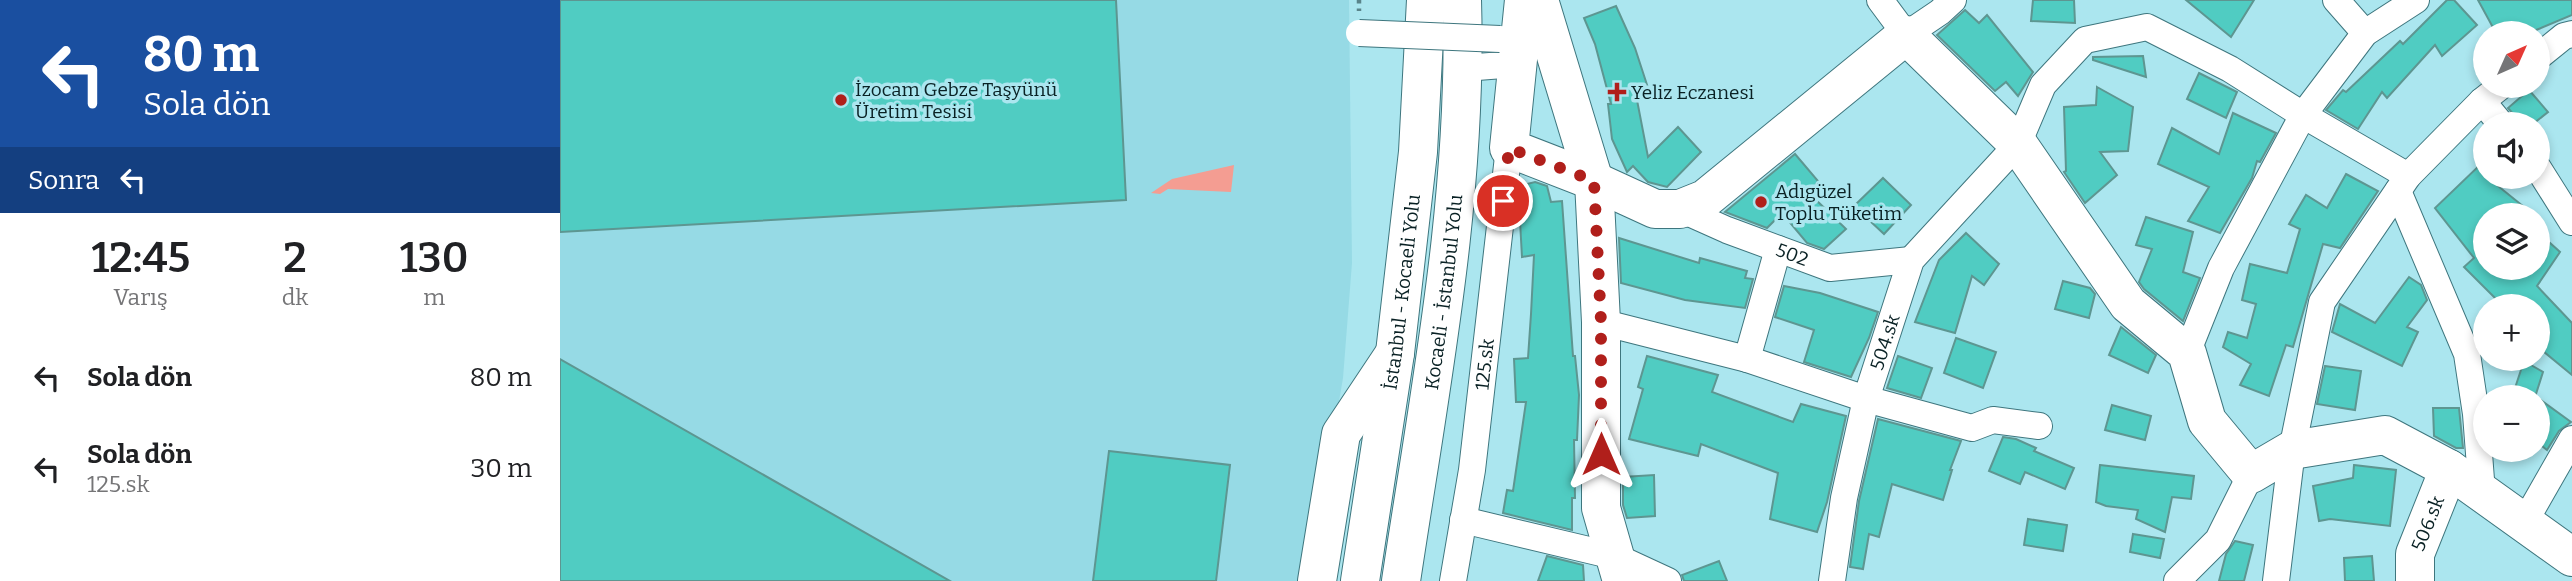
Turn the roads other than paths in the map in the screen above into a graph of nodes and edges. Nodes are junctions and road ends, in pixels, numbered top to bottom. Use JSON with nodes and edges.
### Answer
{"nodes":[{"id":1,"x":1426,"y":0,"type":"edge"},
{"id":2,"x":1462,"y":0,"type":"edge"},
{"id":3,"x":1524,"y":0,"type":"edge"},
{"id":4,"x":1539,"y":0,"type":"edge"},
{"id":5,"x":1880,"y":0,"type":"edge"},
{"id":6,"x":1953,"y":0,"type":"edge"},
{"id":7,"x":2336,"y":0,"type":"edge"},
{"id":8,"x":2416,"y":0,"type":"edge"},
{"id":9,"x":1359,"y":33,"type":"dead end"},
{"id":10,"x":2365,"y":33,"type":"junction"},
{"id":11,"x":2572,"y":34,"type":"edge"},
{"id":12,"x":1906,"y":35,"type":"junction"},
{"id":13,"x":2550,"y":47,"type":"edge"},
{"id":14,"x":1508,"y":51,"type":"junction"},
{"id":15,"x":1464,"y":68,"type":"junction"},
{"id":16,"x":2488,"y":98,"type":"edge"},
{"id":17,"x":2303,"y":116,"type":"junction"},
{"id":18,"x":2018,"y":144,"type":"junction"},
{"id":19,"x":1509,"y":148,"type":"junction"},
{"id":20,"x":1594,"y":181,"type":"junction"},
{"id":21,"x":2550,"y":182,"type":"edge"},
{"id":22,"x":2403,"y":183,"type":"junction"},
{"id":23,"x":2567,"y":203,"type":"edge"},
{"id":24,"x":1680,"y":209,"type":"junction"},
{"id":25,"x":1778,"y":249,"type":"junction"},
{"id":26,"x":1911,"y":260,"type":"junction"},
{"id":27,"x":1601,"y":322,"type":"junction"},
{"id":28,"x":1395,"y":353,"type":"junction"},
{"id":29,"x":2187,"y":353,"type":"junction"},
{"id":30,"x":1746,"y":359,"type":"junction"},
{"id":31,"x":1866,"y":400,"type":"junction"},
{"id":32,"x":2039,"y":426,"type":"dead end"},
{"id":33,"x":2572,"y":439,"type":"edge"},
{"id":34,"x":2292,"y":450,"type":"junction"},
{"id":35,"x":2449,"y":469,"type":"junction"},
{"id":36,"x":2251,"y":474,"type":"junction"},
{"id":37,"x":2482,"y":493,"type":"junction"},
{"id":38,"x":1463,"y":520,"type":"junction"},
{"id":39,"x":2524,"y":523,"type":"junction"},
{"id":40,"x":2571,"y":555,"type":"edge"},
{"id":41,"x":1618,"y":568,"type":"edge"},
{"id":42,"x":1317,"y":581,"type":"edge"},
{"id":43,"x":1360,"y":581,"type":"edge"},
{"id":44,"x":1401,"y":581,"type":"edge"},
{"id":45,"x":1453,"y":581,"type":"edge"},
{"id":46,"x":1668,"y":581,"type":"edge"},
{"id":47,"x":1832,"y":581,"type":"edge"},
{"id":48,"x":2177,"y":581,"type":"edge"},
{"id":49,"x":2276,"y":581,"type":"edge"},
{"id":50,"x":2415,"y":581,"type":"edge"}],
"edges":[{"from":1,"to":28,"type":"main road","name":"İstanbul - Kocaeli Yolu"},
{"from":2,"to":15,"type":"main road","name":"Kocaeli - İstanbul Yolu"},
{"from":3,"to":14,"type":"main road"},
{"from":4,"to":20,"type":"main road"},
{"from":5,"to":12,"type":"street"},
{"from":6,"to":12,"type":"street"},
{"from":7,"to":10,"type":"street"},
{"from":8,"to":10,"type":"street"},
{"from":9,"to":14,"type":"street","bridge":true},
{"from":10,"to":17,"type":"street"},
{"from":11,"to":13,"type":"street"},
{"from":12,"to":18,"type":"main road"},
{"from":12,"to":24,"type":"main road"},
{"from":14,"to":15,"type":"street"},
{"from":14,"to":19,"type":"main road"},
{"from":15,"to":44,"type":"main road","name":"Kocaeli - İstanbul Yolu"},
{"from":16,"to":22,"type":"street"},
{"from":17,"to":18,"type":"street","name":"504.sk"},
{"from":17,"to":22,"type":"street","name":"504.sk"},
{"from":17,"to":29,"type":"street"},
{"from":18,"to":26,"type":"street","name":"504.sk"},
{"from":18,"to":29,"type":"main road"},
{"from":19,"to":20,"type":"main road"},
{"from":19,"to":38,"type":"street","name":"125.sk"},
{"from":20,"to":24,"type":"main road"},
{"from":20,"to":27,"type":"main road"},
{"from":21,"to":23,"type":"street"},
{"from":22,"to":34,"type":"street"},
{"from":22,"to":37,"type":"street"},
{"from":24,"to":25,"type":"street","name":"502"},
{"from":25,"to":26,"type":"street","name":"502"},
{"from":25,"to":30,"type":"street"},
{"from":26,"to":31,"type":"street","name":"504.sk"},
{"from":27,"to":30,"type":"street"},
{"from":27,"to":41,"type":"main road"},
{"from":28,"to":42,"type":"main road"},
{"from":28,"to":43,"type":"main road","name":"İstanbul - Kocaeli Yolu"},
{"from":29,"to":36,"type":"main road"},
{"from":30,"to":31,"type":"street"},
{"from":31,"to":32,"type":"street"},
{"from":31,"to":47,"type":"street","name":"504.sk"},
{"from":33,"to":39,"type":"street"},
{"from":34,"to":35,"type":"main road"},
{"from":34,"to":36,"type":"main road"},
{"from":34,"to":49,"type":"street"},
{"from":35,"to":37,"type":"main road"},
{"from":35,"to":50,"type":"main road","name":"506.sk"},
{"from":36,"to":48,"type":"street"},
{"from":37,"to":39,"type":"main road"},
{"from":38,"to":41,"type":"street"},
{"from":38,"to":45,"type":"street","name":"125.sk"},
{"from":39,"to":40,"type":"main road"},
{"from":41,"to":46,"type":"street"}]}
